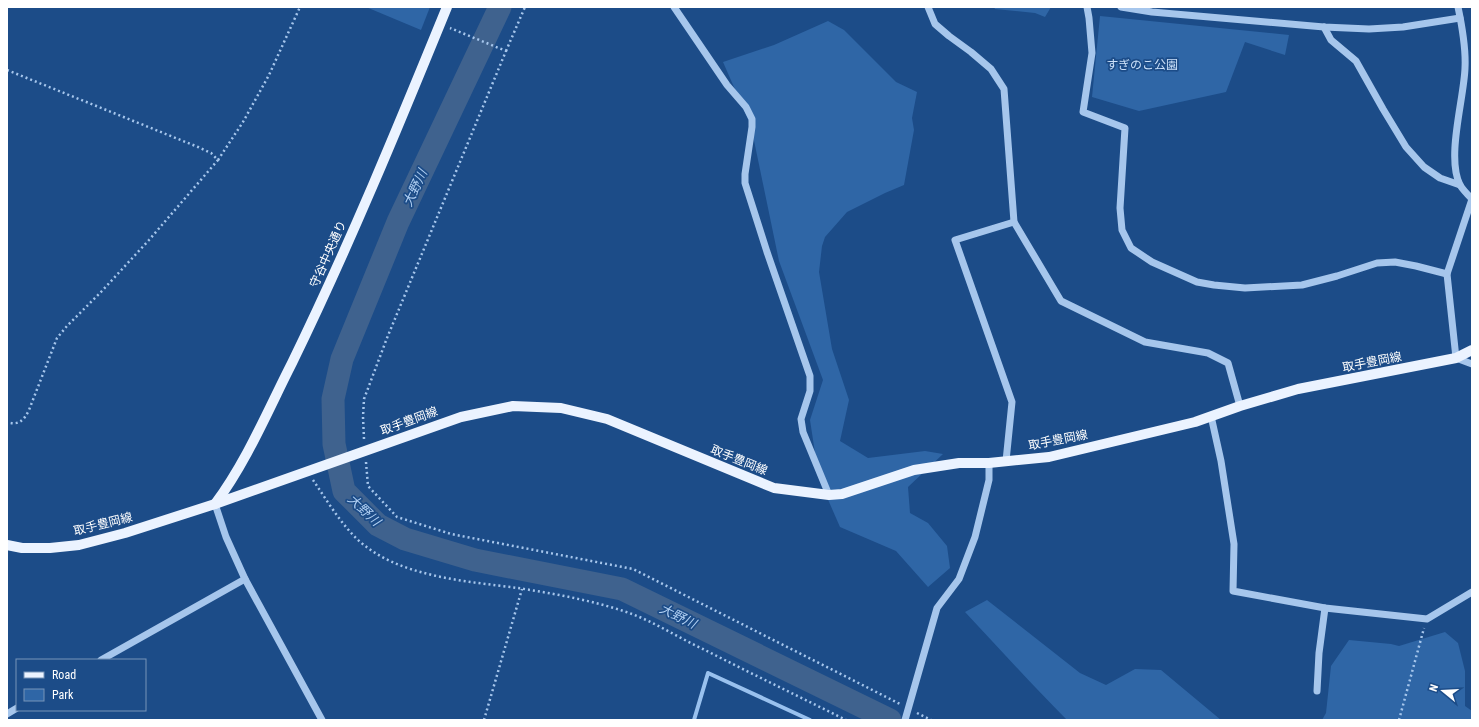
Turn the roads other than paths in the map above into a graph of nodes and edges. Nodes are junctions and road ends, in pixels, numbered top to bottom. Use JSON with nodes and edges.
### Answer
{"nodes":[{"id":1,"x":447,"y":7,"type":"edge"},
{"id":2,"x":674,"y":7,"type":"edge"},
{"id":3,"x":928,"y":7,"type":"edge"},
{"id":4,"x":1087,"y":7,"type":"edge"},
{"id":5,"x":1120,"y":7,"type":"edge"},
{"id":6,"x":1458,"y":7,"type":"edge"},
{"id":7,"x":1460,"y":18,"type":"junction"},
{"id":8,"x":1324,"y":27,"type":"junction"},
{"id":9,"x":1460,"y":185,"type":"junction"},
{"id":10,"x":1472,"y":199,"type":"edge"},
{"id":11,"x":1014,"y":222,"type":"junction"},
{"id":12,"x":1447,"y":274,"type":"junction"},
{"id":13,"x":1472,"y":350,"type":"edge"},
{"id":14,"x":1456,"y":358,"type":"junction"},
{"id":15,"x":1472,"y":364,"type":"edge"},
{"id":16,"x":1240,"y":406,"type":"junction"},
{"id":17,"x":1211,"y":416,"type":"junction"},
{"id":18,"x":1006,"y":461,"type":"junction"},
{"id":19,"x":989,"y":463,"type":"junction"},
{"id":20,"x":829,"y":495,"type":"junction"},
{"id":21,"x":215,"y":504,"type":"junction"},
{"id":22,"x":7,"y":545,"type":"edge"},
{"id":23,"x":245,"y":579,"type":"junction"},
{"id":24,"x":1472,"y":592,"type":"edge"},
{"id":25,"x":1325,"y":608,"type":"junction"},
{"id":26,"x":103,"y":659,"type":"edge"},
{"id":27,"x":1317,"y":691,"type":"dead end"},
{"id":28,"x":16,"y":709,"type":"edge"},
{"id":29,"x":7,"y":714,"type":"edge"},
{"id":30,"x":322,"y":720,"type":"edge"},
{"id":31,"x":905,"y":720,"type":"edge"}],
"edges":[{"from":1,"to":21,"type":"main road","name":"守谷中央通り"},
{"from":2,"to":20,"type":"street"},
{"from":3,"to":11,"type":"street"},
{"from":4,"to":12,"type":"street"},
{"from":5,"to":8,"type":"street"},
{"from":6,"to":7,"type":"street"},
{"from":7,"to":8,"type":"street"},
{"from":7,"to":9,"type":"street"},
{"from":8,"to":9,"type":"street"},
{"from":9,"to":10,"type":"street"},
{"from":10,"to":12,"type":"street"},
{"from":11,"to":16,"type":"street"},
{"from":11,"to":18,"type":"street"},
{"from":12,"to":14,"type":"street"},
{"from":13,"to":14,"type":"main road","name":"取手豊岡線"},
{"from":14,"to":15,"type":"street"},
{"from":14,"to":16,"type":"main road","name":"取手豊岡線"},
{"from":16,"to":17,"type":"main road","name":"取手豊岡線"},
{"from":17,"to":18,"type":"main road","name":"取手豊岡線"},
{"from":17,"to":25,"type":"street"},
{"from":18,"to":19,"type":"main road","name":"取手豊岡線"},
{"from":19,"to":20,"type":"main road","name":"取手豊岡線"},
{"from":19,"to":31,"type":"street"},
{"from":20,"to":21,"type":"main road","name":"取手豊岡線"},
{"from":21,"to":22,"type":"main road","name":"取手豊岡線"},
{"from":21,"to":23,"type":"street"},
{"from":23,"to":26,"type":"street"},
{"from":23,"to":30,"type":"street"},
{"from":24,"to":25,"type":"street"},
{"from":25,"to":27,"type":"street"},
{"from":28,"to":29,"type":"street"}]}
